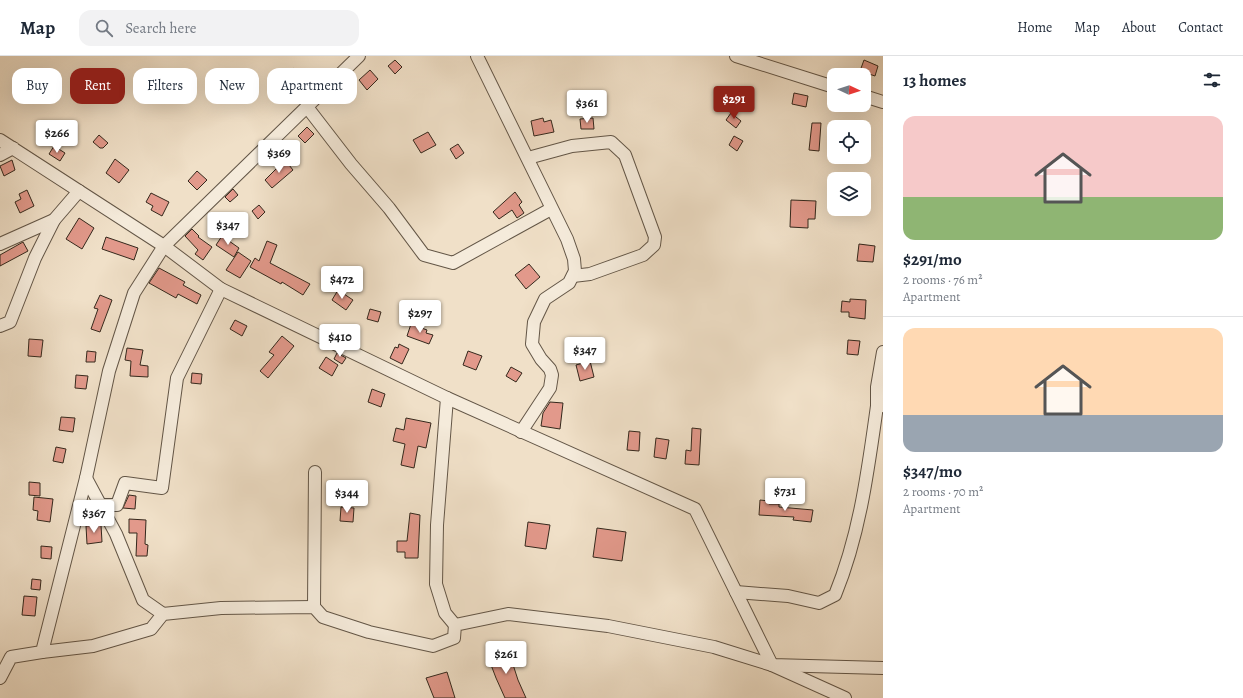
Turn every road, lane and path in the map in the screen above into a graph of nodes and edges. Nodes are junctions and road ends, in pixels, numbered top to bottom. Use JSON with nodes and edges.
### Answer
{"nodes":[{"id":1,"x":359,"y":56,"type":"edge"},
{"id":2,"x":477,"y":56,"type":"edge"},
{"id":3,"x":736,"y":56,"type":"edge"},
{"id":4,"x":827,"y":85,"type":"edge"},
{"id":5,"x":871,"y":98,"type":"edge"},
{"id":6,"x":883,"y":102,"type":"edge"},
{"id":7,"x":307,"y":107,"type":"junction"},
{"id":8,"x":0,"y":140,"type":"edge"},
{"id":9,"x":14,"y":148,"type":"junction"},
{"id":10,"x":0,"y":155,"type":"edge"},
{"id":11,"x":528,"y":158,"type":"junction"},
{"id":12,"x":79,"y":191,"type":"junction"},
{"id":13,"x":551,"y":209,"type":"junction"},
{"id":14,"x":54,"y":220,"type":"junction"},
{"id":15,"x":0,"y":244,"type":"edge"},
{"id":16,"x":164,"y":246,"type":"junction"},
{"id":17,"x":573,"y":276,"type":"junction"},
{"id":18,"x":221,"y":290,"type":"junction"},
{"id":19,"x":0,"y":326,"type":"edge"},
{"id":20,"x":883,"y":352,"type":"edge"},
{"id":21,"x":447,"y":398,"type":"junction"},
{"id":22,"x":880,"y":406,"type":"edge"},
{"id":23,"x":521,"y":432,"type":"junction"},
{"id":24,"x":315,"y":472,"type":"dead end"},
{"id":25,"x":86,"y":478,"type":"junction"},
{"id":26,"x":100,"y":505,"type":"junction"},
{"id":27,"x":736,"y":592,"type":"junction"},
{"id":28,"x":314,"y":607,"type":"junction"},
{"id":29,"x":163,"y":614,"type":"junction"},
{"id":30,"x":455,"y":625,"type":"junction"},
{"id":31,"x":42,"y":652,"type":"junction"},
{"id":32,"x":772,"y":665,"type":"junction"},
{"id":33,"x":883,"y":668,"type":"edge"},
{"id":34,"x":0,"y":678,"type":"edge"},
{"id":35,"x":845,"y":698,"type":"edge"}],
"edges":[{"from":1,"to":7,"type":"street"},
{"from":2,"to":11,"type":"street"},
{"from":3,"to":4,"type":"street"},
{"from":5,"to":6,"type":"street"},
{"from":7,"to":13,"type":"street"},
{"from":7,"to":16,"type":"street"},
{"from":8,"to":9,"type":"street"},
{"from":9,"to":10,"type":"street"},
{"from":9,"to":12,"type":"street"},
{"from":11,"to":13,"type":"street"},
{"from":11,"to":17,"type":"street"},
{"from":12,"to":14,"type":"street"},
{"from":12,"to":16,"type":"street"},
{"from":13,"to":17,"type":"street"},
{"from":14,"to":15,"type":"street"},
{"from":14,"to":19,"type":"street"},
{"from":16,"to":18,"type":"street"},
{"from":16,"to":25,"type":"street"},
{"from":17,"to":23,"type":"street"},
{"from":18,"to":21,"type":"street"},
{"from":18,"to":26,"type":"street"},
{"from":20,"to":22,"type":"street"},
{"from":21,"to":23,"type":"street"},
{"from":21,"to":30,"type":"street"},
{"from":22,"to":27,"type":"street"},
{"from":23,"to":27,"type":"street"},
{"from":24,"to":28,"type":"street"},
{"from":25,"to":26,"type":"street"},
{"from":25,"to":31,"type":"street"},
{"from":26,"to":29,"type":"street"},
{"from":27,"to":32,"type":"street"},
{"from":28,"to":29,"type":"street"},
{"from":28,"to":30,"type":"street"},
{"from":29,"to":31,"type":"street"},
{"from":30,"to":32,"type":"street"},
{"from":31,"to":34,"type":"street"},
{"from":32,"to":33,"type":"street"},
{"from":32,"to":35,"type":"street"}]}
